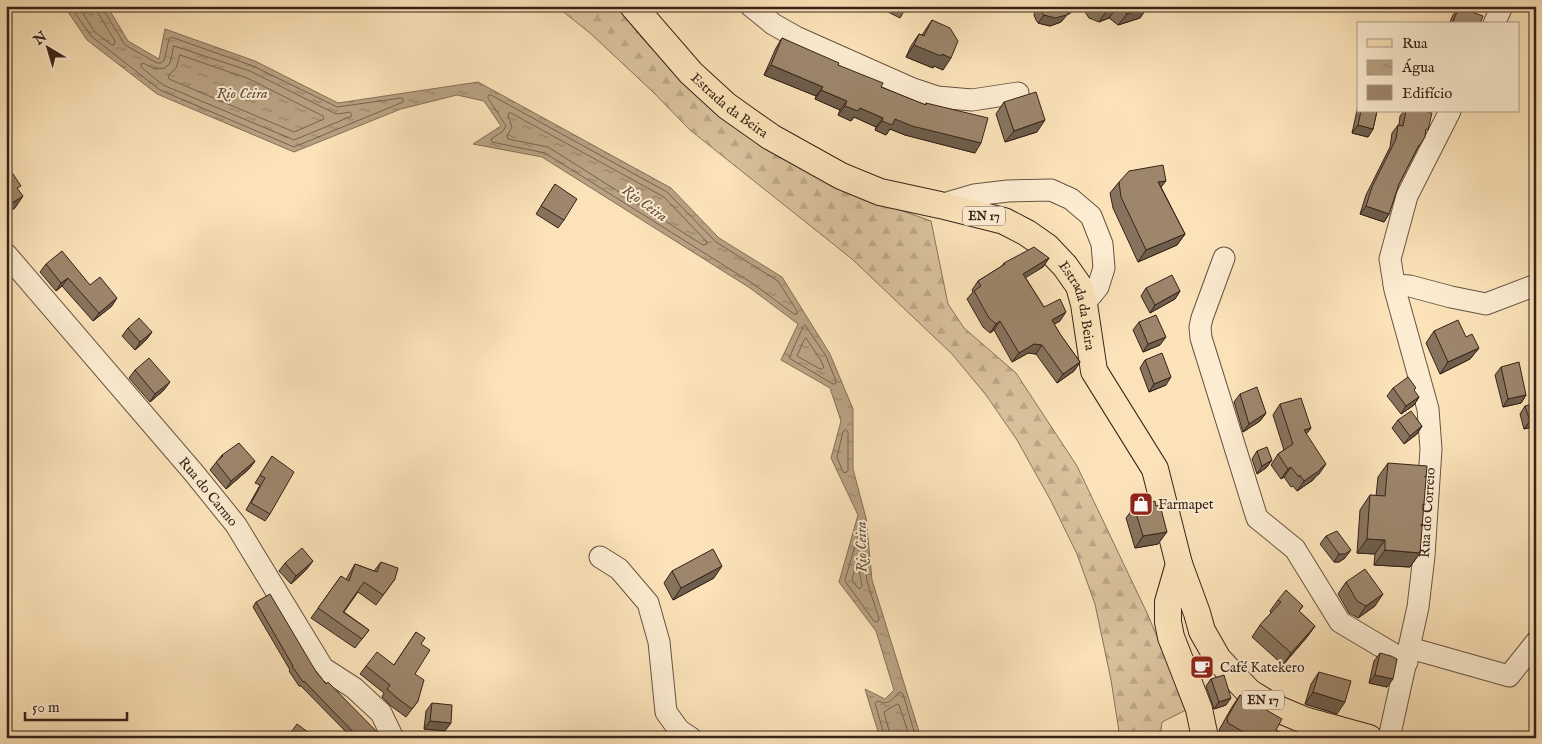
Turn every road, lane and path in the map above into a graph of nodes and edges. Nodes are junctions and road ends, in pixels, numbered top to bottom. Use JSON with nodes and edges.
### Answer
{"nodes":[{"id":1,"x":633,"y":6,"type":"edge"},
{"id":2,"x":750,"y":6,"type":"edge"},
{"id":3,"x":1502,"y":6,"type":"edge"},
{"id":4,"x":1495,"y":22,"type":"edge"},
{"id":5,"x":1018,"y":93,"type":"dead end"},
{"id":6,"x":1449,"y":112,"type":"edge"},
{"id":7,"x":940,"y":205,"type":"junction"},
{"id":8,"x":6,"y":254,"type":"edge"},
{"id":9,"x":1224,"y":258,"type":"dead end"},
{"id":10,"x":1536,"y":284,"type":"edge"},
{"id":11,"x":1395,"y":288,"type":"junction"},
{"id":12,"x":1084,"y":304,"type":"junction"},
{"id":13,"x":600,"y":557,"type":"dead end"},
{"id":14,"x":1179,"y":564,"type":"junction"},
{"id":15,"x":1168,"y":602,"type":"junction"},
{"id":16,"x":1197,"y":613,"type":"junction"},
{"id":17,"x":1536,"y":642,"type":"edge"},
{"id":18,"x":1408,"y":655,"type":"junction"},
{"id":19,"x":393,"y":738,"type":"edge"},
{"id":20,"x":691,"y":738,"type":"edge"},
{"id":21,"x":1206,"y":738,"type":"edge"},
{"id":22,"x":1368,"y":738,"type":"edge"},
{"id":23,"x":1390,"y":738,"type":"edge"}],
"edges":[{"from":1,"to":7,"type":"main road","name":"Estrada da Beira","number":"EN 17"},
{"from":2,"to":5,"type":"street"},
{"from":3,"to":4,"type":"street"},
{"from":6,"to":11,"type":"street","name":"Rua do Correio"},
{"from":7,"to":12,"type":"main road","name":"Estrada da Beira","number":"EN 17"},
{"from":7,"to":12,"type":"street"},
{"from":8,"to":19,"type":"street","name":"Rua do Carmo"},
{"from":9,"to":18,"type":"street"},
{"from":10,"to":11,"type":"street"},
{"from":11,"to":18,"type":"street","name":"Rua do Correio"},
{"from":12,"to":14,"type":"main road","name":"Estrada da Beira","number":"EN 17"},
{"from":13,"to":20,"type":"street"},
{"from":14,"to":15,"type":"main road"},
{"from":14,"to":16,"type":"main road","name":"Estrada da Beira","number":"EN 17"},
{"from":15,"to":16,"type":"main road"},
{"from":15,"to":21,"type":"main road"},
{"from":16,"to":22,"type":"main road","name":"Estrada da Beira","number":"EN 17"},
{"from":17,"to":18,"type":"street"},
{"from":18,"to":23,"type":"street","name":"Rua do Correio"}]}
